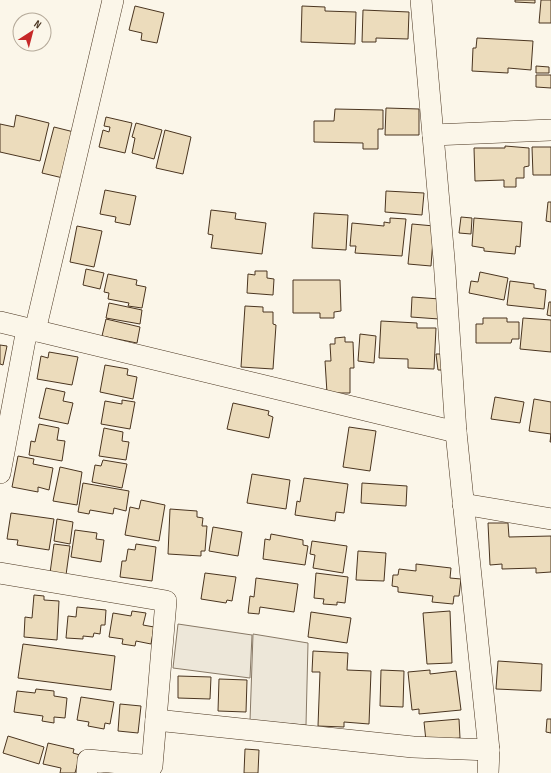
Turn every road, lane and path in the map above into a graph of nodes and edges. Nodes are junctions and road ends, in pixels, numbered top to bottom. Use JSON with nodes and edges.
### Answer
{"nodes":[{"id":1,"x":113,"y":0,"type":"edge"},
{"id":2,"x":421,"y":0,"type":"edge"},
{"id":3,"x":551,"y":130,"type":"edge"},
{"id":4,"x":433,"y":135,"type":"junction"},
{"id":5,"x":0,"y":322,"type":"edge"},
{"id":6,"x":31,"y":330,"type":"junction"},
{"id":7,"x":456,"y":432,"type":"junction"},
{"id":8,"x":0,"y":473,"type":"edge"},
{"id":9,"x":463,"y":504,"type":"junction"},
{"id":10,"x":551,"y":519,"type":"edge"},
{"id":11,"x":0,"y":573,"type":"edge"},
{"id":12,"x":156,"y":720,"type":"junction"},
{"id":13,"x":489,"y":750,"type":"junction"},
{"id":14,"x":87,"y":773,"type":"edge"},
{"id":15,"x":488,"y":773,"type":"edge"}],
"edges":[{"from":1,"to":6,"type":"street"},
{"from":2,"to":4,"type":"street"},
{"from":3,"to":4,"type":"street"},
{"from":4,"to":7,"type":"street"},
{"from":5,"to":6,"type":"street"},
{"from":6,"to":7,"type":"street"},
{"from":6,"to":8,"type":"street"},
{"from":7,"to":9,"type":"street"},
{"from":9,"to":10,"type":"street"},
{"from":9,"to":13,"type":"street"},
{"from":11,"to":12,"type":"street"},
{"from":12,"to":13,"type":"street"},
{"from":12,"to":14,"type":"street"},
{"from":13,"to":15,"type":"street"}]}
